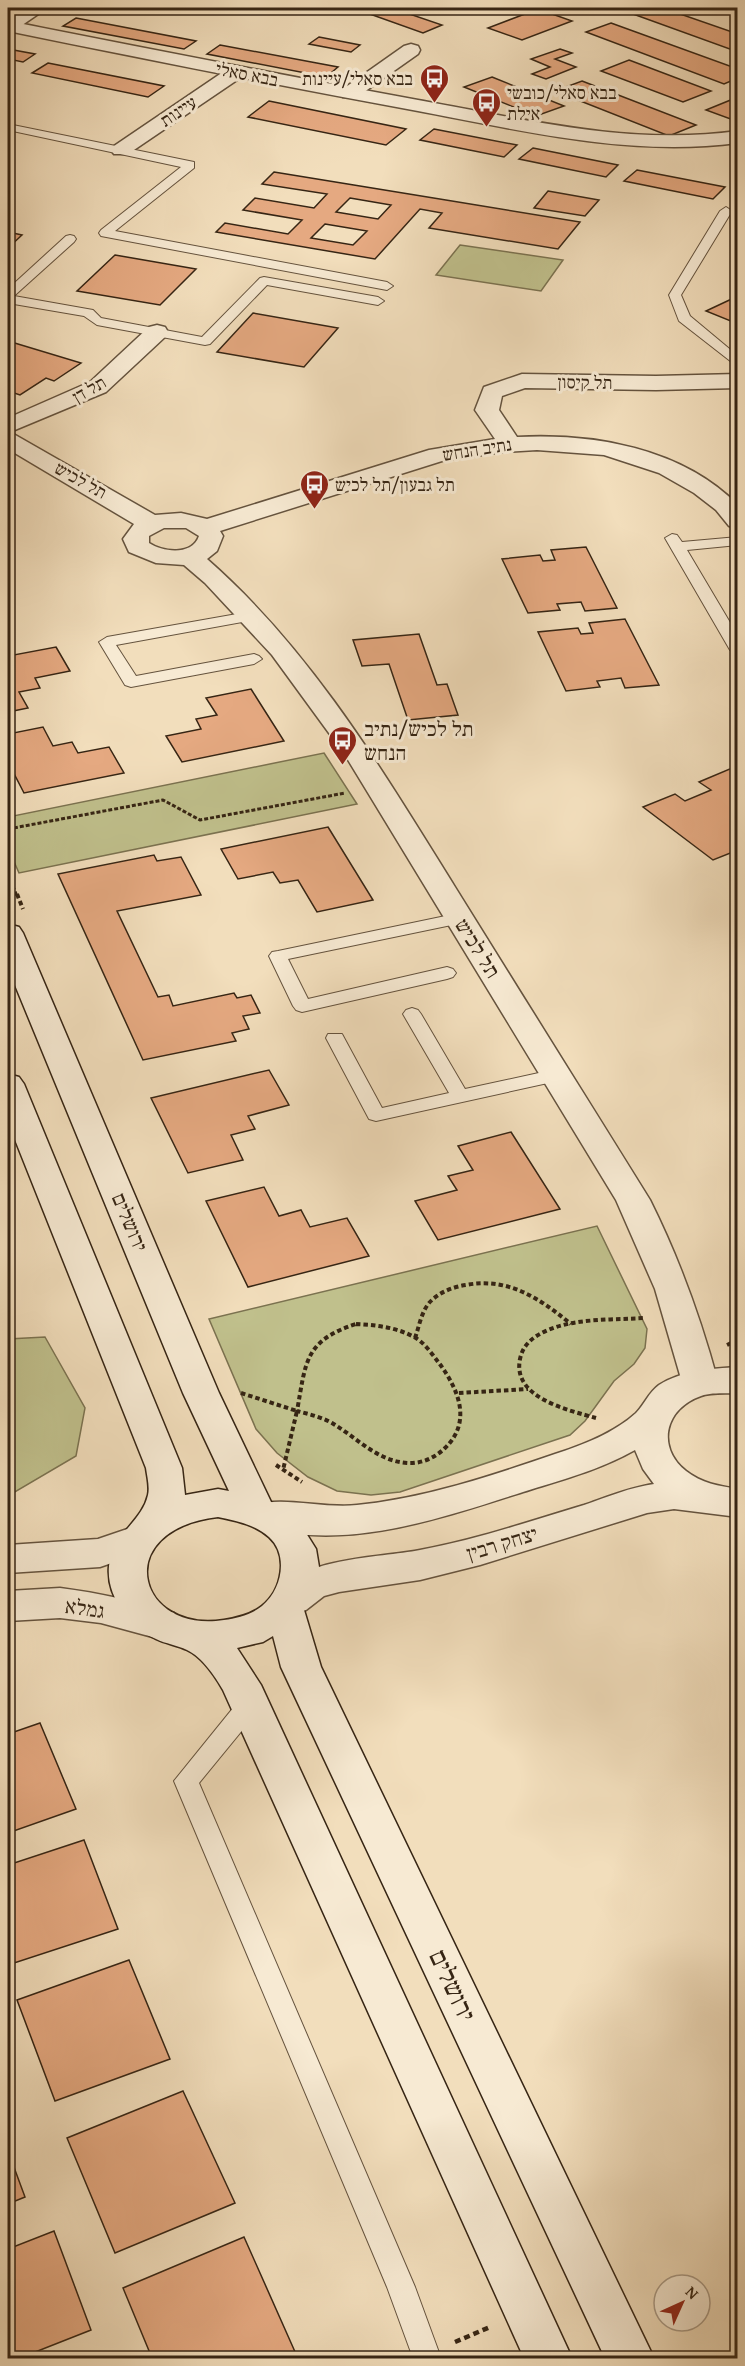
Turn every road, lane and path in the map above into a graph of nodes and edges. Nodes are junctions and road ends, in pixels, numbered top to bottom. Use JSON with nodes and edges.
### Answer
{"nodes":[{"id":1,"x":38,"y":8,"type":"edge"},
{"id":2,"x":8,"y":26,"type":"edge"},
{"id":3,"x":411,"y":50,"type":"dead end"},
{"id":4,"x":236,"y":72,"type":"junction"},
{"id":5,"x":350,"y":93,"type":"junction"},
{"id":6,"x":8,"y":127,"type":"edge"},
{"id":7,"x":738,"y":137,"type":"edge"},
{"id":8,"x":120,"y":150,"type":"junction"},
{"id":9,"x":726,"y":211,"type":"dead end"},
{"id":10,"x":70,"y":239,"type":"dead end"},
{"id":11,"x":387,"y":286,"type":"dead end"},
{"id":12,"x":8,"y":297,"type":"edge"},
{"id":13,"x":378,"y":301,"type":"dead end"},
{"id":14,"x":157,"y":332,"type":"junction"},
{"id":15,"x":738,"y":363,"type":"edge"},
{"id":16,"x":738,"y":381,"type":"edge"},
{"id":17,"x":8,"y":426,"type":"edge"},
{"id":18,"x":8,"y":439,"type":"edge"},
{"id":19,"x":510,"y":443,"type":"junction"},
{"id":20,"x":738,"y":521,"type":"edge"},
{"id":21,"x":152,"y":524,"type":"junction"},
{"id":22,"x":205,"y":528,"type":"junction"},
{"id":23,"x":738,"y":541,"type":"edge"},
{"id":24,"x":189,"y":556,"type":"junction"},
{"id":25,"x":254,"y":616,"type":"junction"},
{"id":26,"x":738,"y":650,"type":"edge"},
{"id":27,"x":254,"y":659,"type":"dead end"},
{"id":28,"x":378,"y":786,"type":"junction"},
{"id":29,"x":8,"y":829,"type":"edge"},
{"id":30,"x":460,"y":918,"type":"junction"},
{"id":31,"x":8,"y":933,"type":"edge"},
{"id":32,"x":447,"y":973,"type":"dead end"},
{"id":33,"x":412,"y":1014,"type":"dead end"},
{"id":34,"x":335,"y":1038,"type":"dead end"},
{"id":35,"x":557,"y":1075,"type":"junction"},
{"id":36,"x":8,"y":1084,"type":"edge"},
{"id":37,"x":460,"y":1096,"type":"junction"},
{"id":38,"x":681,"y":1315,"type":"junction"},
{"id":39,"x":572,"y":1324,"type":"junction"},
{"id":40,"x":416,"y":1338,"type":"junction"},
{"id":41,"x":738,"y":1340,"type":"edge"},
{"id":42,"x":697,"y":1371,"type":"junction"},
{"id":43,"x":195,"y":1377,"type":"junction"},
{"id":44,"x":738,"y":1380,"type":"edge"},
{"id":45,"x":529,"y":1389,"type":"junction"},
{"id":46,"x":459,"y":1393,"type":"junction"},
{"id":47,"x":297,"y":1411,"type":"junction"},
{"id":48,"x":644,"y":1427,"type":"junction"},
{"id":49,"x":274,"y":1463,"type":"dead end"},
{"id":50,"x":283,"y":1469,"type":"junction"},
{"id":51,"x":311,"y":1488,"type":"dead end"},
{"id":52,"x":726,"y":1502,"type":"edge"},
{"id":53,"x":262,"y":1513,"type":"junction"},
{"id":54,"x":148,"y":1530,"type":"junction"},
{"id":55,"x":8,"y":1559,"type":"edge"},
{"id":56,"x":288,"y":1604,"type":"junction"},
{"id":57,"x":8,"y":1606,"type":"edge"},
{"id":58,"x":179,"y":1630,"type":"junction"},
{"id":59,"x":250,"y":1704,"type":"junction"},
{"id":60,"x":526,"y":2311,"type":"junction"},
{"id":61,"x":426,"y":2357,"type":"edge"},
{"id":62,"x":548,"y":2358,"type":"edge"},
{"id":63,"x":630,"y":2358,"type":"edge"}],
"edges":[{"from":1,"to":2,"type":"street"},
{"from":2,"to":4,"type":"street","name":"בבא סאלי"},
{"from":3,"to":5,"type":"street"},
{"from":4,"to":5,"type":"street","name":"בבא סאלי"},
{"from":4,"to":8,"type":"street","name":"עיינות"},
{"from":5,"to":7,"type":"street","name":"בבא סאלי"},
{"from":6,"to":8,"type":"lane"},
{"from":8,"to":11,"type":"lane"},
{"from":9,"to":15,"type":"lane"},
{"from":10,"to":12,"type":"lane"},
{"from":12,"to":14,"type":"lane"},
{"from":13,"to":14,"type":"lane"},
{"from":14,"to":17,"type":"street","name":"תל דן"},
{"from":16,"to":19,"type":"street","name":"תל קיסון"},
{"from":18,"to":21,"type":"street","name":"תל לכיש"},
{"from":19,"to":20,"type":"street","name":"נתיב הנחש"},
{"from":19,"to":22,"type":"street","name":"נתיב הנחש"},
{"from":21,"to":22,"type":"street"},
{"from":21,"to":24,"type":"street"},
{"from":22,"to":24,"type":"street"},
{"from":23,"to":26,"type":"lane"},
{"from":24,"to":25,"type":"street","name":"תל לכיש"},
{"from":25,"to":27,"type":"lane"},
{"from":25,"to":28,"type":"street","name":"תל לכיש"},
{"from":28,"to":29,"type":"path"},
{"from":28,"to":30,"type":"street","name":"תל לכיש"},
{"from":30,"to":32,"type":"lane"},
{"from":30,"to":35,"type":"street","name":"תל לכיש"},
{"from":31,"to":43,"type":"street","name":"ירושלים"},
{"from":33,"to":37,"type":"lane"},
{"from":34,"to":37,"type":"lane"},
{"from":35,"to":37,"type":"lane"},
{"from":35,"to":38,"type":"street","name":"תל לכיש"},
{"from":36,"to":54,"type":"street"},
{"from":38,"to":39,"type":"path"},
{"from":38,"to":42,"type":"street","name":"תל לכיש"},
{"from":39,"to":40,"type":"path"},
{"from":39,"to":45,"type":"path"},
{"from":40,"to":46,"type":"path"},
{"from":40,"to":47,"type":"path"},
{"from":41,"to":42,"type":"path"},
{"from":42,"to":44,"type":"street"},
{"from":42,"to":48,"type":"street"},
{"from":43,"to":47,"type":"path"},
{"from":43,"to":53,"type":"street","name":"ירושלים"},
{"from":45,"to":46,"type":"path"},
{"from":45,"to":48,"type":"path"},
{"from":46,"to":47,"type":"path"},
{"from":47,"to":50,"type":"path"},
{"from":48,"to":52,"type":"street"},
{"from":48,"to":53,"type":"street"},
{"from":49,"to":50,"type":"path"},
{"from":50,"to":51,"type":"path"},
{"from":50,"to":53,"type":"path"},
{"from":52,"to":56,"type":"street","name":"יצחק רבין"},
{"from":53,"to":54,"type":"street"},
{"from":53,"to":56,"type":"street"},
{"from":54,"to":55,"type":"street"},
{"from":54,"to":58,"type":"street"},
{"from":56,"to":58,"type":"street"},
{"from":56,"to":63,"type":"street","name":"ירושלים"},
{"from":57,"to":58,"type":"street","name":"גמלא"},
{"from":58,"to":59,"type":"street"},
{"from":59,"to":60,"type":"street"},
{"from":59,"to":61,"type":"lane"},
{"from":60,"to":61,"type":"path"},
{"from":60,"to":62,"type":"street"}]}
